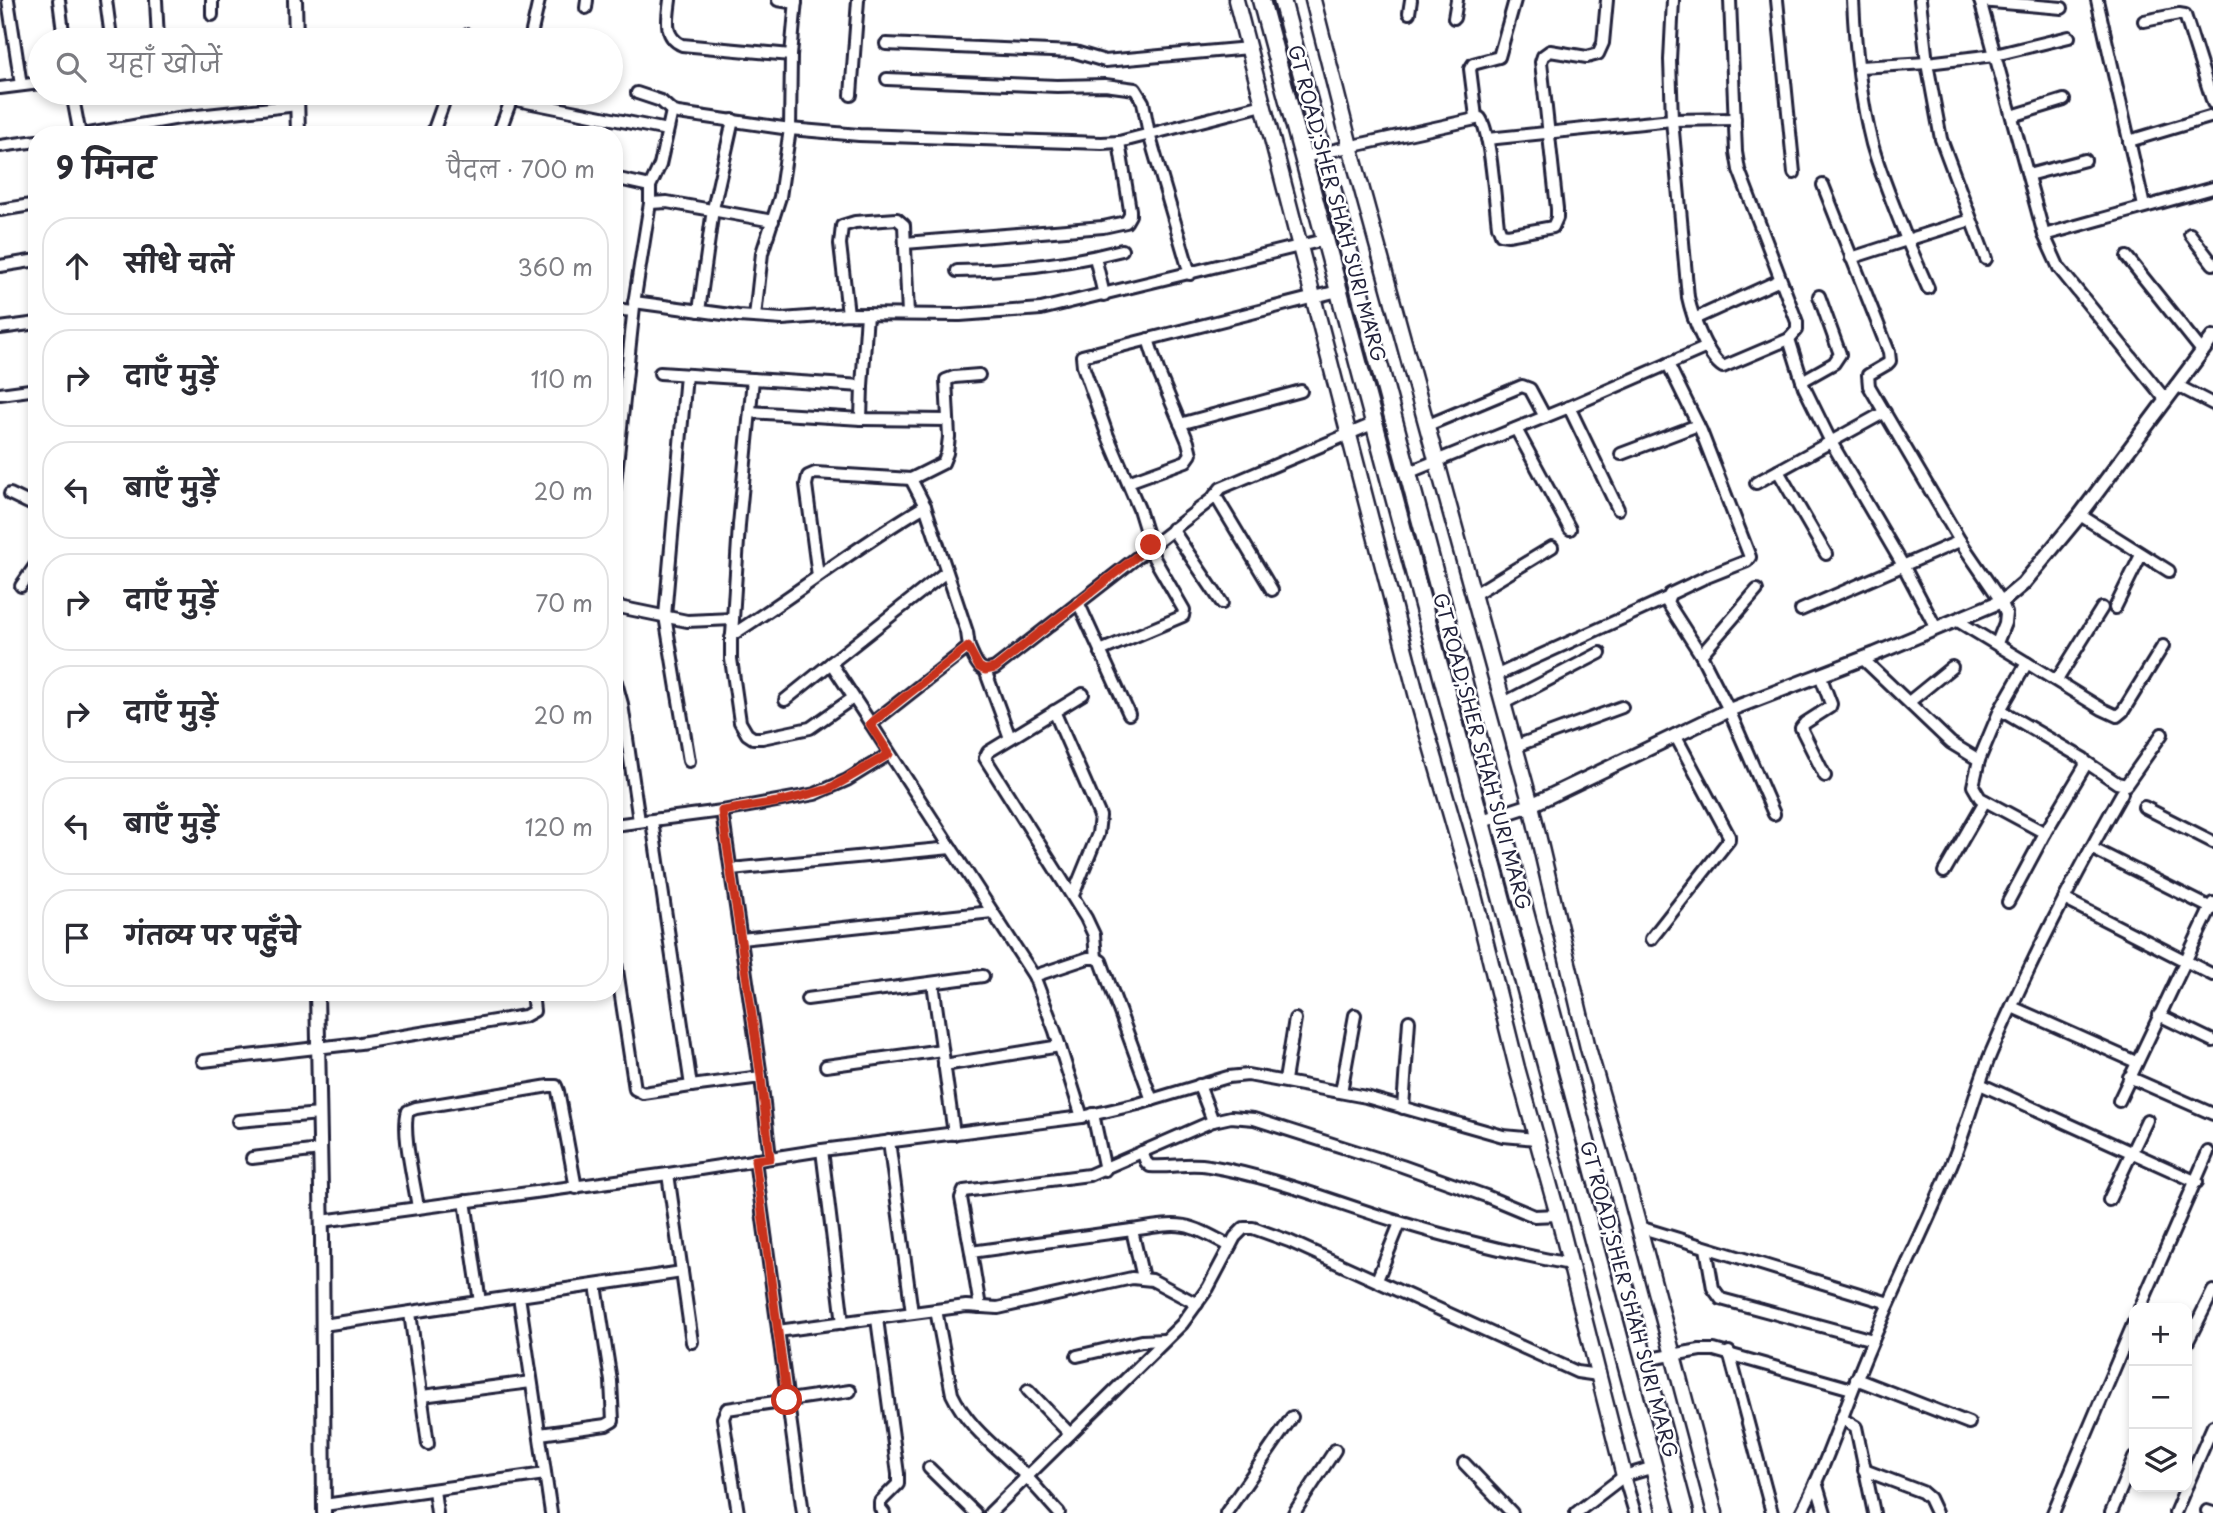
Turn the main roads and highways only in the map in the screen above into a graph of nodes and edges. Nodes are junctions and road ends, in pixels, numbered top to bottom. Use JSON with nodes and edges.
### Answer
{"nodes":[{"id":1,"x":1236,"y":0,"type":"edge"},
{"id":2,"x":1261,"y":0,"type":"edge"},
{"id":3,"x":1282,"y":0,"type":"edge"},
{"id":4,"x":1314,"y":0,"type":"edge"},
{"id":5,"x":1624,"y":1476,"type":"road end"},
{"id":6,"x":1666,"y":1513,"type":"edge"},
{"id":7,"x":1685,"y":1513,"type":"edge"},
{"id":8,"x":1715,"y":1513,"type":"edge"}],
"edges":[{"from":1,"to":5,"type":"main road"},
{"from":2,"to":6,"type":"main road","name":"GT ROAD;SHER SHAH SURI MARG"},
{"from":3,"to":7,"type":"main road","name":"GT ROAD;SHER SHAH SURI MARG"},
{"from":4,"to":8,"type":"main road"}]}
